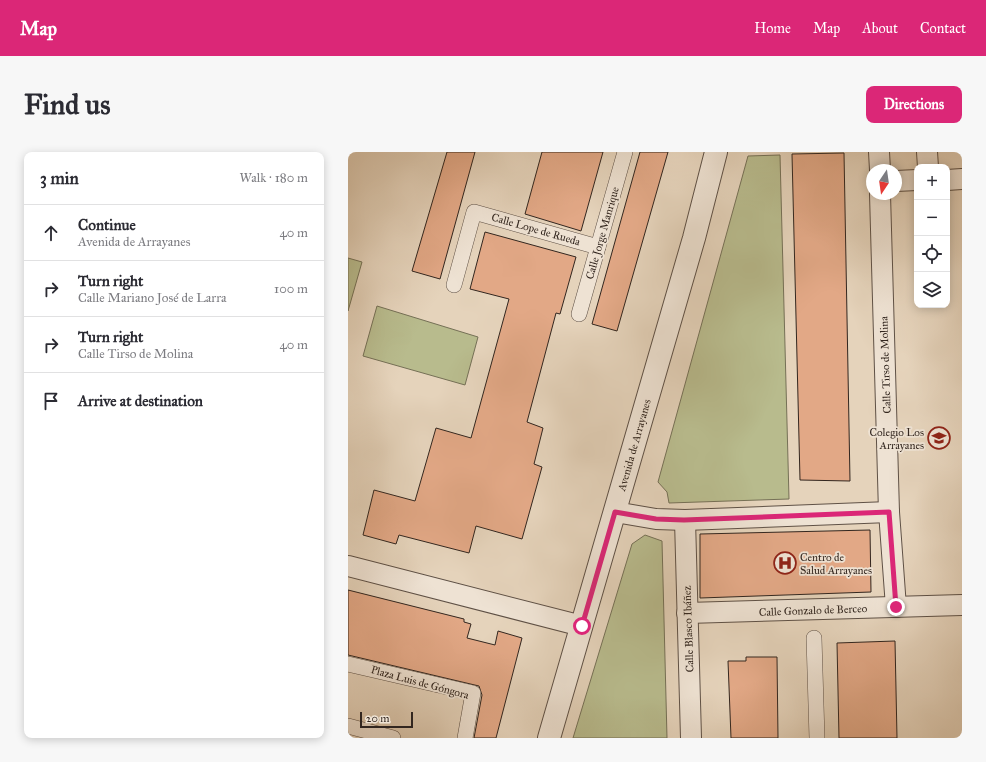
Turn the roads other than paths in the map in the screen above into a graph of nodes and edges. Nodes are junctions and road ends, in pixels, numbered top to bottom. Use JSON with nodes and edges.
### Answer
{"nodes":[{"id":1,"x":625,"y":152,"type":"edge"},
{"id":2,"x":716,"y":152,"type":"edge"},
{"id":3,"x":880,"y":152,"type":"edge"},
{"id":4,"x":927,"y":152,"type":"edge"},
{"id":5,"x":880,"y":164,"type":"edge"},
{"id":6,"x":928,"y":164,"type":"edge"},
{"id":7,"x":962,"y":179,"type":"edge"},
{"id":8,"x":914,"y":180,"type":"edge"},
{"id":9,"x":950,"y":180,"type":"edge"},
{"id":10,"x":902,"y":181,"type":"edge"},
{"id":11,"x":880,"y":200,"type":"edge"},
{"id":12,"x":598,"y":247,"type":"junction"},
{"id":13,"x":454,"y":284,"type":"dead end"},
{"id":14,"x":579,"y":314,"type":"dead end"},
{"id":15,"x":615,"y":512,"type":"junction"},
{"id":16,"x":889,"y":512,"type":"junction"},
{"id":17,"x":684,"y":520,"type":"junction"},
{"id":18,"x":348,"y":566,"type":"edge"},
{"id":19,"x":962,"y":605,"type":"edge"},
{"id":20,"x":896,"y":607,"type":"junction"},
{"id":21,"x":687,"y":613,"type":"junction"},
{"id":22,"x":582,"y":626,"type":"junction"},
{"id":23,"x":814,"y":638,"type":"dead end"},
{"id":24,"x":348,"y":664,"type":"edge"},
{"id":25,"x":348,"y":726,"type":"edge"},
{"id":26,"x":394,"y":738,"type":"edge"},
{"id":27,"x":465,"y":738,"type":"edge"},
{"id":28,"x":549,"y":738,"type":"edge"},
{"id":29,"x":691,"y":738,"type":"edge"},
{"id":30,"x":817,"y":738,"type":"edge"}],
"edges":[{"from":1,"to":12,"type":"street","name":"Calle Jorge Manrique"},
{"from":2,"to":15,"type":"street","name":"Avenida de Arrayanes"},
{"from":3,"to":5,"type":"street"},
{"from":4,"to":6,"type":"street"},
{"from":7,"to":9,"type":"street"},
{"from":8,"to":10,"type":"street"},
{"from":11,"to":16,"type":"street","name":"Calle Tirso de Molina"},
{"from":12,"to":13,"type":"street","name":"Calle Lope de Rueda"},
{"from":12,"to":14,"type":"street","name":"Calle Jorge Manrique"},
{"from":15,"to":17,"type":"street"},
{"from":15,"to":22,"type":"street","name":"Avenida de Arrayanes"},
{"from":16,"to":17,"type":"street"},
{"from":16,"to":20,"type":"street","name":"Calle Tirso de Molina"},
{"from":17,"to":21,"type":"street","name":"Calle Blasco Ibáñez"},
{"from":18,"to":22,"type":"street"},
{"from":19,"to":20,"type":"street","name":"Calle Gonzalo de Berceo"},
{"from":20,"to":21,"type":"street","name":"Calle Gonzalo de Berceo"},
{"from":21,"to":29,"type":"street","name":"Calle Blasco Ibáñez"},
{"from":22,"to":28,"type":"street","name":"Avenida de Arrayanes"},
{"from":23,"to":30,"type":"street"},
{"from":24,"to":27,"type":"street","name":"Plaza Luis de Góngora"},
{"from":25,"to":26,"type":"street"}]}
